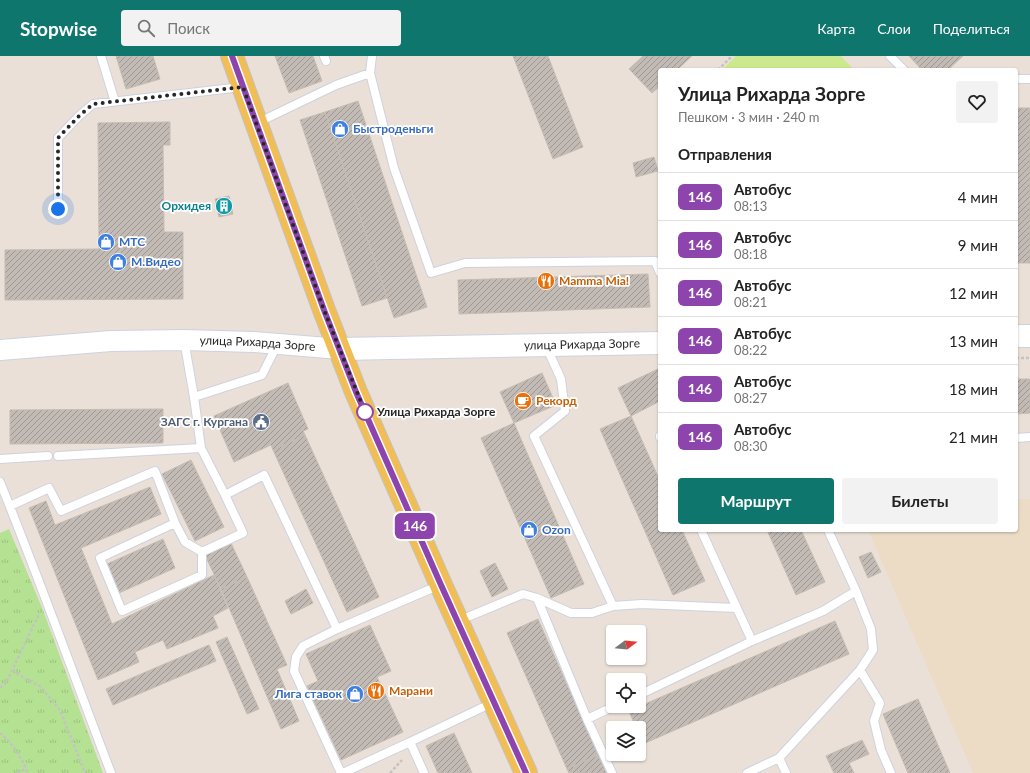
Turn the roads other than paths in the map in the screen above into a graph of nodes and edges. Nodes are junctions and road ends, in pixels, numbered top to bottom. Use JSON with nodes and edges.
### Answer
{"nodes":[{"id":1,"x":101,"y":56,"type":"edge"},
{"id":2,"x":232,"y":56,"type":"edge"},
{"id":3,"x":372,"y":56,"type":"edge"},
{"id":4,"x":890,"y":56,"type":"edge"},
{"id":5,"x":902,"y":68,"type":"edge"},
{"id":6,"x":370,"y":73,"type":"junction"},
{"id":7,"x":1018,"y":79,"type":"edge"},
{"id":8,"x":1030,"y":79,"type":"edge"},
{"id":9,"x":243,"y":87,"type":"junction"},
{"id":10,"x":115,"y":102,"type":"junction"},
{"id":11,"x":257,"y":123,"type":"junction"},
{"id":12,"x":58,"y":209,"type":"dead end"},
{"id":13,"x":658,"y":269,"type":"edge"},
{"id":14,"x":1018,"y":336,"type":"edge"},
{"id":15,"x":1030,"y":336,"type":"edge"},
{"id":16,"x":184,"y":340,"type":"junction"},
{"id":17,"x":658,"y":343,"type":"edge"},
{"id":18,"x":277,"y":344,"type":"junction"},
{"id":19,"x":546,"y":345,"type":"junction"},
{"id":20,"x":340,"y":349,"type":"junction"},
{"id":21,"x":0,"y":350,"type":"edge"},
{"id":22,"x":194,"y":397,"type":"junction"},
{"id":23,"x":1030,"y":437,"type":"edge"},
{"id":24,"x":1018,"y":438,"type":"edge"},
{"id":25,"x":201,"y":448,"type":"junction"},
{"id":26,"x":48,"y":456,"type":"dead end"},
{"id":27,"x":58,"y":456,"type":"dead end"},
{"id":28,"x":0,"y":459,"type":"edge"},
{"id":29,"x":0,"y":483,"type":"edge"},
{"id":30,"x":225,"y":495,"type":"junction"},
{"id":31,"x":10,"y":506,"type":"junction"},
{"id":32,"x":175,"y":523,"type":"junction"},
{"id":33,"x":703,"y":532,"type":"edge"},
{"id":34,"x":829,"y":532,"type":"edge"},
{"id":35,"x":202,"y":552,"type":"junction"},
{"id":36,"x":441,"y":585,"type":"junction"},
{"id":37,"x":856,"y":591,"type":"junction"},
{"id":38,"x":537,"y":598,"type":"junction"},
{"id":39,"x":612,"y":606,"type":"junction"},
{"id":40,"x":736,"y":608,"type":"junction"},
{"id":41,"x":457,"y":621,"type":"junction"},
{"id":42,"x":337,"y":629,"type":"junction"},
{"id":43,"x":752,"y":641,"type":"junction"},
{"id":44,"x":860,"y":670,"type":"junction"},
{"id":45,"x":646,"y":692,"type":"edge"},
{"id":46,"x":494,"y":702,"type":"junction"},
{"id":47,"x":606,"y":710,"type":"edge"},
{"id":48,"x":587,"y":719,"type":"junction"},
{"id":49,"x":410,"y":742,"type":"junction"},
{"id":50,"x":779,"y":758,"type":"junction"},
{"id":51,"x":111,"y":773,"type":"edge"},
{"id":52,"x":342,"y":773,"type":"edge"},
{"id":53,"x":424,"y":773,"type":"edge"},
{"id":54,"x":526,"y":773,"type":"edge"},
{"id":55,"x":612,"y":773,"type":"edge"},
{"id":56,"x":747,"y":773,"type":"edge"},
{"id":57,"x":786,"y":773,"type":"edge"},
{"id":58,"x":891,"y":773,"type":"edge"}],
"edges":[{"from":1,"to":10,"type":"lane"},
{"from":2,"to":9,"type":"main road"},
{"from":3,"to":6,"type":"lane"},
{"from":4,"to":5,"type":"lane"},
{"from":6,"to":11,"type":"lane"},
{"from":6,"to":13,"type":"lane"},
{"from":7,"to":8,"type":"lane"},
{"from":9,"to":10,"type":"lane"},
{"from":9,"to":11,"type":"main road"},
{"from":10,"to":12,"type":"lane"},
{"from":11,"to":20,"type":"main road"},
{"from":14,"to":15,"type":"main road"},
{"from":16,"to":18,"type":"street","name":"улица Рихарда Зорге"},
{"from":16,"to":21,"type":"street","name":"улица Рихарда Зорге"},
{"from":16,"to":22,"type":"lane"},
{"from":17,"to":19,"type":"main road","name":"улица Рихарда Зорге"},
{"from":18,"to":20,"type":"street","name":"улица Рихарда Зорге"},
{"from":18,"to":22,"type":"lane"},
{"from":19,"to":20,"type":"main road","name":"улица Рихарда Зорге"},
{"from":19,"to":39,"type":"lane"},
{"from":20,"to":36,"type":"main road"},
{"from":22,"to":25,"type":"lane"},
{"from":23,"to":24,"type":"lane"},
{"from":25,"to":27,"type":"lane"},
{"from":25,"to":30,"type":"lane"},
{"from":26,"to":28,"type":"lane"},
{"from":29,"to":31,"type":"lane"},
{"from":30,"to":35,"type":"lane"},
{"from":30,"to":42,"type":"lane"},
{"from":31,"to":32,"type":"lane"},
{"from":31,"to":51,"type":"lane"},
{"from":32,"to":35,"type":"lane"},
{"from":32,"to":35,"type":"lane"},
{"from":33,"to":40,"type":"lane"},
{"from":34,"to":37,"type":"lane"},
{"from":36,"to":41,"type":"main road"},
{"from":36,"to":42,"type":"lane"},
{"from":37,"to":43,"type":"lane"},
{"from":37,"to":44,"type":"lane"},
{"from":38,"to":39,"type":"lane"},
{"from":38,"to":41,"type":"lane"},
{"from":38,"to":48,"type":"lane"},
{"from":39,"to":40,"type":"lane"},
{"from":40,"to":43,"type":"lane"},
{"from":41,"to":46,"type":"main road"},
{"from":42,"to":52,"type":"lane"},
{"from":43,"to":45,"type":"lane"},
{"from":44,"to":50,"type":"lane"},
{"from":44,"to":58,"type":"lane"},
{"from":46,"to":49,"type":"lane"},
{"from":46,"to":54,"type":"main road"},
{"from":47,"to":48,"type":"lane"},
{"from":48,"to":55,"type":"lane"},
{"from":49,"to":52,"type":"lane"},
{"from":49,"to":53,"type":"lane"},
{"from":50,"to":56,"type":"lane"},
{"from":50,"to":57,"type":"lane"}]}
